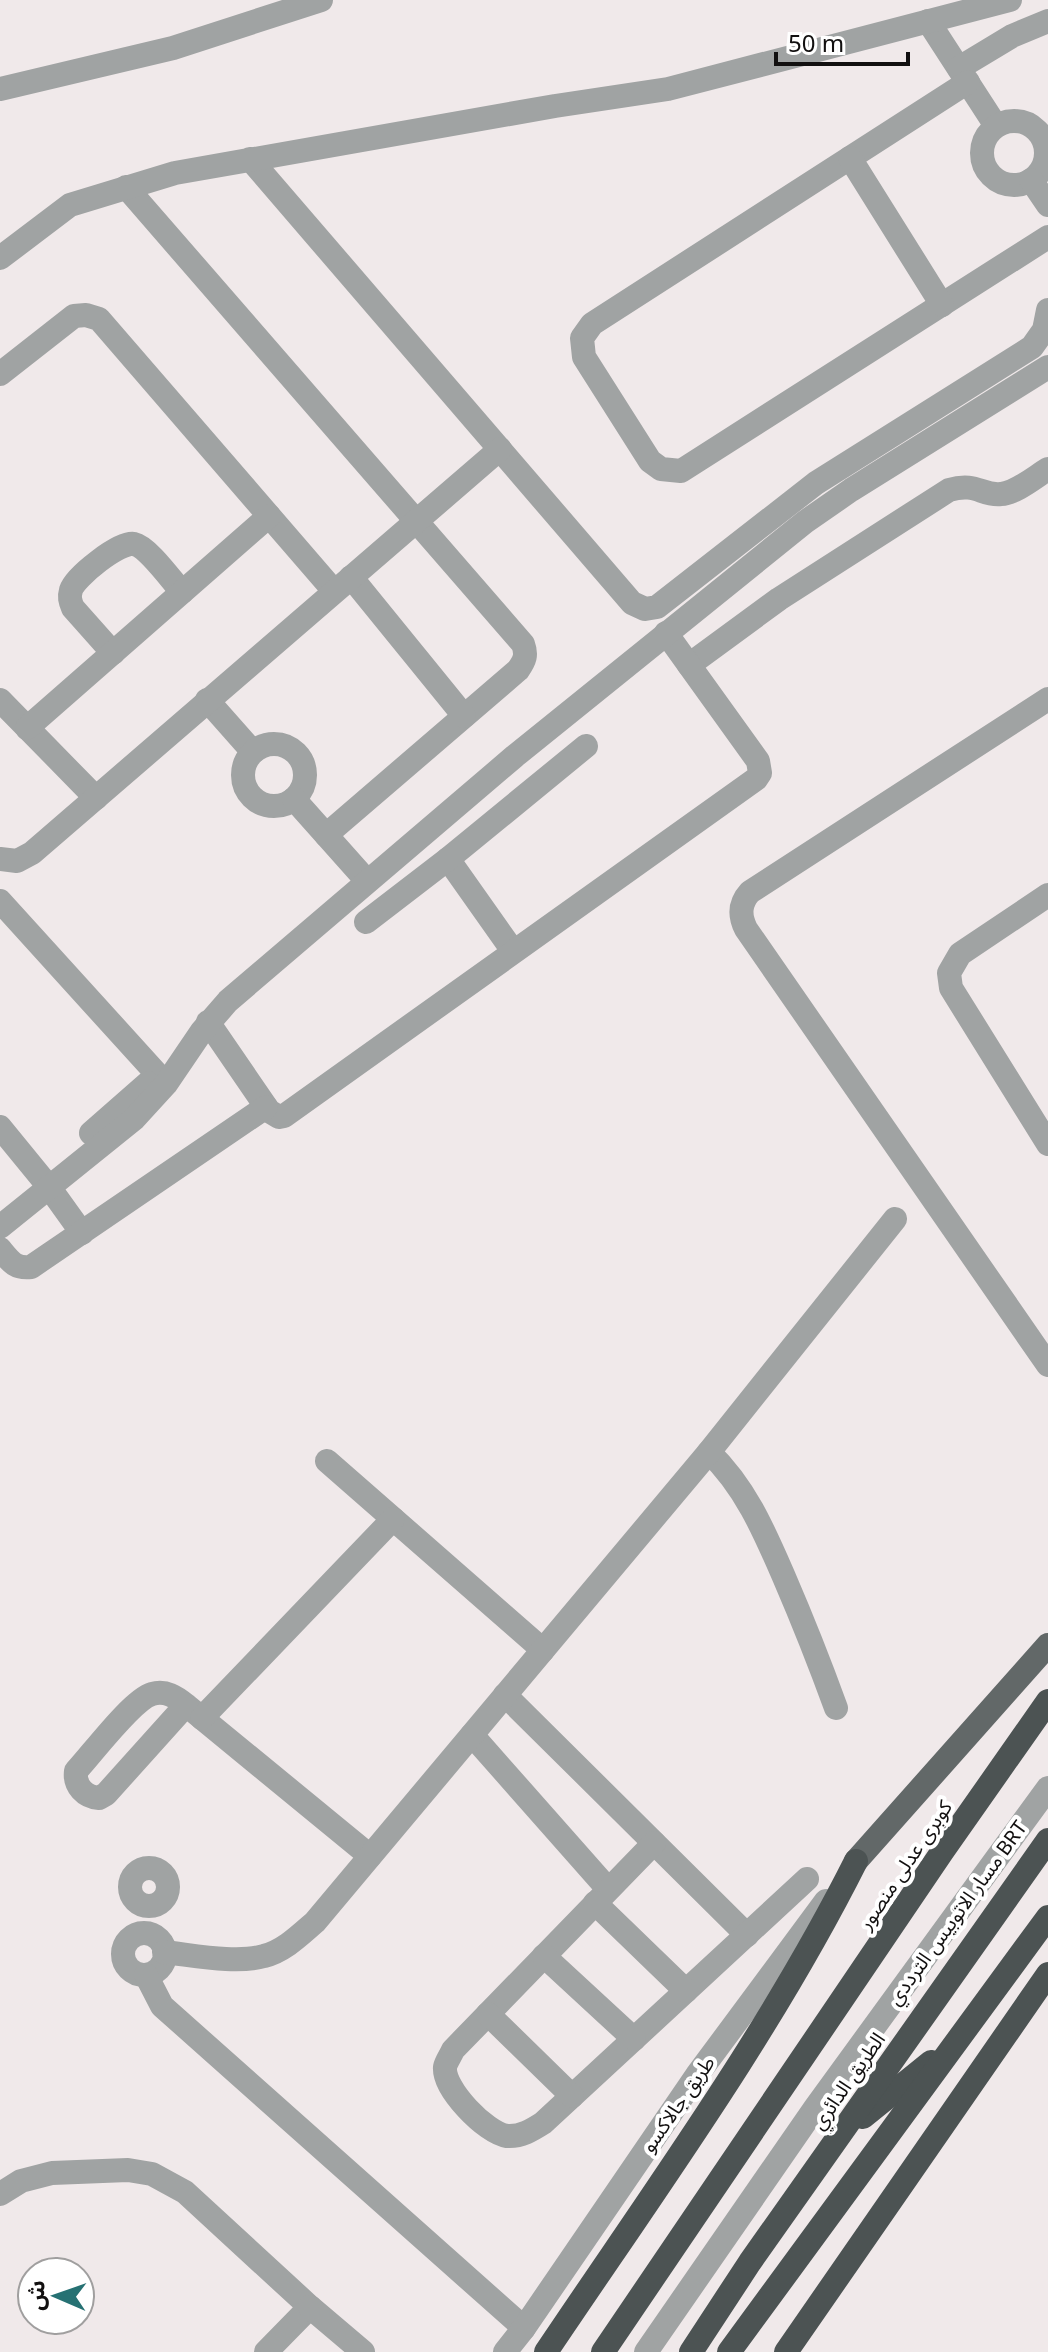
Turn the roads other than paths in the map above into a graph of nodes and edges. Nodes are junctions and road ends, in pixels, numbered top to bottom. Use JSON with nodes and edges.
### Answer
{"nodes":[{"id":1,"x":321,"y":0,"type":"edge"},
{"id":2,"x":1010,"y":0,"type":"edge"},
{"id":3,"x":928,"y":21,"type":"junction"},
{"id":4,"x":1048,"y":21,"type":"edge"},
{"id":5,"x":963,"y":75,"type":"junction"},
{"id":6,"x":0,"y":89,"type":"edge"},
{"id":7,"x":996,"y":126,"type":"junction"},
{"id":8,"x":850,"y":158,"type":"junction"},
{"id":9,"x":250,"y":159,"type":"junction"},
{"id":10,"x":1031,"y":180,"type":"junction"},
{"id":11,"x":126,"y":187,"type":"junction"},
{"id":12,"x":1048,"y":205,"type":"edge"},
{"id":13,"x":1048,"y":237,"type":"edge"},
{"id":14,"x":0,"y":258,"type":"edge"},
{"id":15,"x":942,"y":305,"type":"junction"},
{"id":16,"x":1048,"y":310,"type":"edge"},
{"id":17,"x":1048,"y":367,"type":"edge"},
{"id":18,"x":0,"y":374,"type":"edge"},
{"id":19,"x":500,"y":449,"type":"junction"},
{"id":20,"x":1048,"y":469,"type":"edge"},
{"id":21,"x":269,"y":516,"type":"junction"},
{"id":22,"x":415,"y":522,"type":"junction"},
{"id":23,"x":342,"y":584,"type":"junction"},
{"id":24,"x":182,"y":592,"type":"junction"},
{"id":25,"x":666,"y":633,"type":"junction"},
{"id":26,"x":113,"y":653,"type":"junction"},
{"id":27,"x":689,"y":665,"type":"junction"},
{"id":28,"x":1048,"y":699,"type":"edge"},
{"id":29,"x":0,"y":700,"type":"edge"},
{"id":30,"x":207,"y":700,"type":"junction"},
{"id":31,"x":464,"y":716,"type":"junction"},
{"id":32,"x":27,"y":728,"type":"junction"},
{"id":33,"x":586,"y":746,"type":"dead end"},
{"id":34,"x":253,"y":752,"type":"junction"},
{"id":35,"x":96,"y":798,"type":"junction"},
{"id":36,"x":294,"y":799,"type":"junction"},
{"id":37,"x":326,"y":835,"type":"junction"},
{"id":38,"x":0,"y":859,"type":"edge"},
{"id":39,"x":448,"y":859,"type":"junction"},
{"id":40,"x":367,"y":881,"type":"junction"},
{"id":41,"x":1048,"y":895,"type":"edge"},
{"id":42,"x":0,"y":901,"type":"edge"},
{"id":43,"x":366,"y":922,"type":"dead end"},
{"id":44,"x":513,"y":951,"type":"junction"},
{"id":45,"x":208,"y":1022,"type":"junction"},
{"id":46,"x":181,"y":1058,"type":"junction"},
{"id":47,"x":157,"y":1074,"type":"junction"},
{"id":48,"x":266,"y":1107,"type":"junction"},
{"id":49,"x":0,"y":1127,"type":"edge"},
{"id":50,"x":1048,"y":1144,"type":"edge"},
{"id":51,"x":45,"y":1181,"type":"junction"},
{"id":52,"x":0,"y":1208,"type":"edge"},
{"id":53,"x":895,"y":1219,"type":"dead end"},
{"id":54,"x":0,"y":1227,"type":"edge"},
{"id":55,"x":82,"y":1233,"type":"junction"},
{"id":56,"x":0,"y":1249,"type":"edge"},
{"id":57,"x":1048,"y":1365,"type":"edge"},
{"id":58,"x":709,"y":1452,"type":"junction"},
{"id":59,"x":327,"y":1461,"type":"dead end"},
{"id":60,"x":393,"y":1519,"type":"junction"},
{"id":61,"x":1048,"y":1645,"type":"edge"},
{"id":62,"x":543,"y":1650,"type":"junction"},
{"id":63,"x":505,"y":1695,"type":"junction"},
{"id":64,"x":1048,"y":1701,"type":"edge"},
{"id":65,"x":836,"y":1708,"type":"dead end"},
{"id":66,"x":194,"y":1712,"type":"junction"},
{"id":67,"x":472,"y":1735,"type":"junction"},
{"id":68,"x":1048,"y":1788,"type":"edge"},
{"id":69,"x":1048,"y":1840,"type":"edge"},
{"id":70,"x":654,"y":1843,"type":"junction"},
{"id":71,"x":370,"y":1856,"type":"junction"},
{"id":72,"x":856,"y":1861,"type":"junction"},
{"id":73,"x":807,"y":1879,"type":"dead end"},
{"id":74,"x":601,"y":1896,"type":"junction"},
{"id":75,"x":149,"y":1906,"type":"dead end"},
{"id":76,"x":1048,"y":1917,"type":"edge"},
{"id":77,"x":141,"y":1933,"type":"junction"},
{"id":78,"x":747,"y":1935,"type":"junction"},
{"id":79,"x":164,"y":1952,"type":"junction"},
{"id":80,"x":544,"y":1956,"type":"junction"},
{"id":81,"x":1048,"y":1974,"type":"edge"},
{"id":82,"x":146,"y":1975,"type":"junction"},
{"id":83,"x":686,"y":1991,"type":"junction"},
{"id":84,"x":488,"y":2014,"type":"junction"},
{"id":85,"x":634,"y":2039,"type":"junction"},
{"id":86,"x":957,"y":2041,"type":"junction"},
{"id":87,"x":572,"y":2096,"type":"junction"},
{"id":88,"x":839,"y":2136,"type":"junction"},
{"id":89,"x":0,"y":2194,"type":"edge"},
{"id":90,"x":310,"y":2307,"type":"junction"},
{"id":91,"x":524,"y":2328,"type":"junction"},
{"id":92,"x":266,"y":2352,"type":"edge"},
{"id":93,"x":363,"y":2352,"type":"edge"},
{"id":94,"x":505,"y":2352,"type":"edge"},
{"id":95,"x":546,"y":2352,"type":"edge"},
{"id":96,"x":603,"y":2352,"type":"edge"},
{"id":97,"x":646,"y":2352,"type":"edge"},
{"id":98,"x":691,"y":2352,"type":"edge"},
{"id":99,"x":729,"y":2352,"type":"edge"},
{"id":100,"x":786,"y":2352,"type":"edge"}],
"edges":[{"from":1,"to":6,"type":"street"},
{"from":2,"to":3,"type":"street"},
{"from":3,"to":5,"type":"street"},
{"from":3,"to":9,"type":"street"},
{"from":4,"to":5,"type":"street"},
{"from":5,"to":7,"type":"street"},
{"from":5,"to":8,"type":"street"},
{"from":7,"to":10,"type":"street"},
{"from":7,"to":10,"type":"street"},
{"from":8,"to":15,"type":"street"},
{"from":8,"to":15,"type":"street"},
{"from":9,"to":11,"type":"street"},
{"from":9,"to":19,"type":"street"},
{"from":10,"to":12,"type":"street"},
{"from":11,"to":14,"type":"street"},
{"from":11,"to":22,"type":"street"},
{"from":13,"to":15,"type":"street"},
{"from":16,"to":19,"type":"street"},
{"from":17,"to":25,"type":"street"},
{"from":18,"to":21,"type":"street"},
{"from":19,"to":22,"type":"street"},
{"from":20,"to":27,"type":"street"},
{"from":21,"to":23,"type":"street"},
{"from":21,"to":24,"type":"street"},
{"from":22,"to":23,"type":"street"},
{"from":22,"to":31,"type":"street"},
{"from":23,"to":30,"type":"street"},
{"from":23,"to":31,"type":"street"},
{"from":24,"to":26,"type":"street"},
{"from":24,"to":26,"type":"street"},
{"from":25,"to":27,"type":"street"},
{"from":25,"to":40,"type":"street"},
{"from":26,"to":32,"type":"street"},
{"from":27,"to":44,"type":"street"},
{"from":28,"to":57,"type":"street"},
{"from":29,"to":32,"type":"street"},
{"from":30,"to":34,"type":"street"},
{"from":30,"to":35,"type":"street"},
{"from":31,"to":37,"type":"street"},
{"from":32,"to":35,"type":"street"},
{"from":33,"to":39,"type":"street"},
{"from":34,"to":36,"type":"street"},
{"from":34,"to":36,"type":"street"},
{"from":35,"to":38,"type":"street"},
{"from":36,"to":37,"type":"street"},
{"from":37,"to":40,"type":"street"},
{"from":39,"to":43,"type":"street"},
{"from":39,"to":44,"type":"street"},
{"from":40,"to":45,"type":"street"},
{"from":41,"to":50,"type":"street"},
{"from":42,"to":47,"type":"street"},
{"from":44,"to":48,"type":"street"},
{"from":45,"to":46,"type":"street"},
{"from":45,"to":48,"type":"street"},
{"from":46,"to":47,"type":"street"},
{"from":46,"to":51,"type":"street"},
{"from":47,"to":51,"type":"street"},
{"from":48,"to":55,"type":"street"},
{"from":49,"to":51,"type":"street"},
{"from":51,"to":52,"type":"street"},
{"from":51,"to":54,"type":"street"},
{"from":51,"to":55,"type":"street"},
{"from":53,"to":58,"type":"street"},
{"from":55,"to":56,"type":"street"},
{"from":58,"to":62,"type":"street"},
{"from":58,"to":65,"type":"street"},
{"from":59,"to":60,"type":"street"},
{"from":60,"to":62,"type":"street"},
{"from":60,"to":66,"type":"street"},
{"from":61,"to":72,"type":"main road"},
{"from":62,"to":63,"type":"street"},
{"from":63,"to":67,"type":"street"},
{"from":63,"to":70,"type":"street"},
{"from":64,"to":96,"type":"highway","name":"كوبرى عدلى منصور"},
{"from":66,"to":66,"type":"street"},
{"from":66,"to":71,"type":"street"},
{"from":67,"to":71,"type":"street"},
{"from":67,"to":74,"type":"street"},
{"from":68,"to":97,"type":"street","name":"مسار الاتوبيس الترددي BRT"},
{"from":69,"to":88,"type":"highway","name":"الطريق الدائري"},
{"from":70,"to":74,"type":"street"},
{"from":70,"to":78,"type":"street"},
{"from":71,"to":79,"type":"street"},
{"from":72,"to":91,"type":"street","name":"طريق جالاكسو"},
{"from":72,"to":95,"type":"highway"},
{"from":73,"to":78,"type":"street"},
{"from":74,"to":80,"type":"street"},
{"from":74,"to":83,"type":"street"},
{"from":75,"to":77,"type":"street"},
{"from":76,"to":86,"type":"highway"},
{"from":77,"to":79,"type":"street"},
{"from":77,"to":82,"type":"street"},
{"from":78,"to":83,"type":"street"},
{"from":79,"to":82,"type":"street"},
{"from":80,"to":84,"type":"street"},
{"from":80,"to":85,"type":"street"},
{"from":81,"to":100,"type":"highway"},
{"from":82,"to":91,"type":"street"},
{"from":83,"to":85,"type":"street"},
{"from":84,"to":87,"type":"street"},
{"from":84,"to":87,"type":"street"},
{"from":85,"to":87,"type":"street"},
{"from":86,"to":88,"type":"highway"},
{"from":86,"to":99,"type":"highway"},
{"from":88,"to":98,"type":"highway","name":"الطريق الدائري"},
{"from":89,"to":90,"type":"street"},
{"from":90,"to":92,"type":"street"},
{"from":90,"to":93,"type":"street"},
{"from":91,"to":94,"type":"street","name":"طريق جالاكسو"}]}
